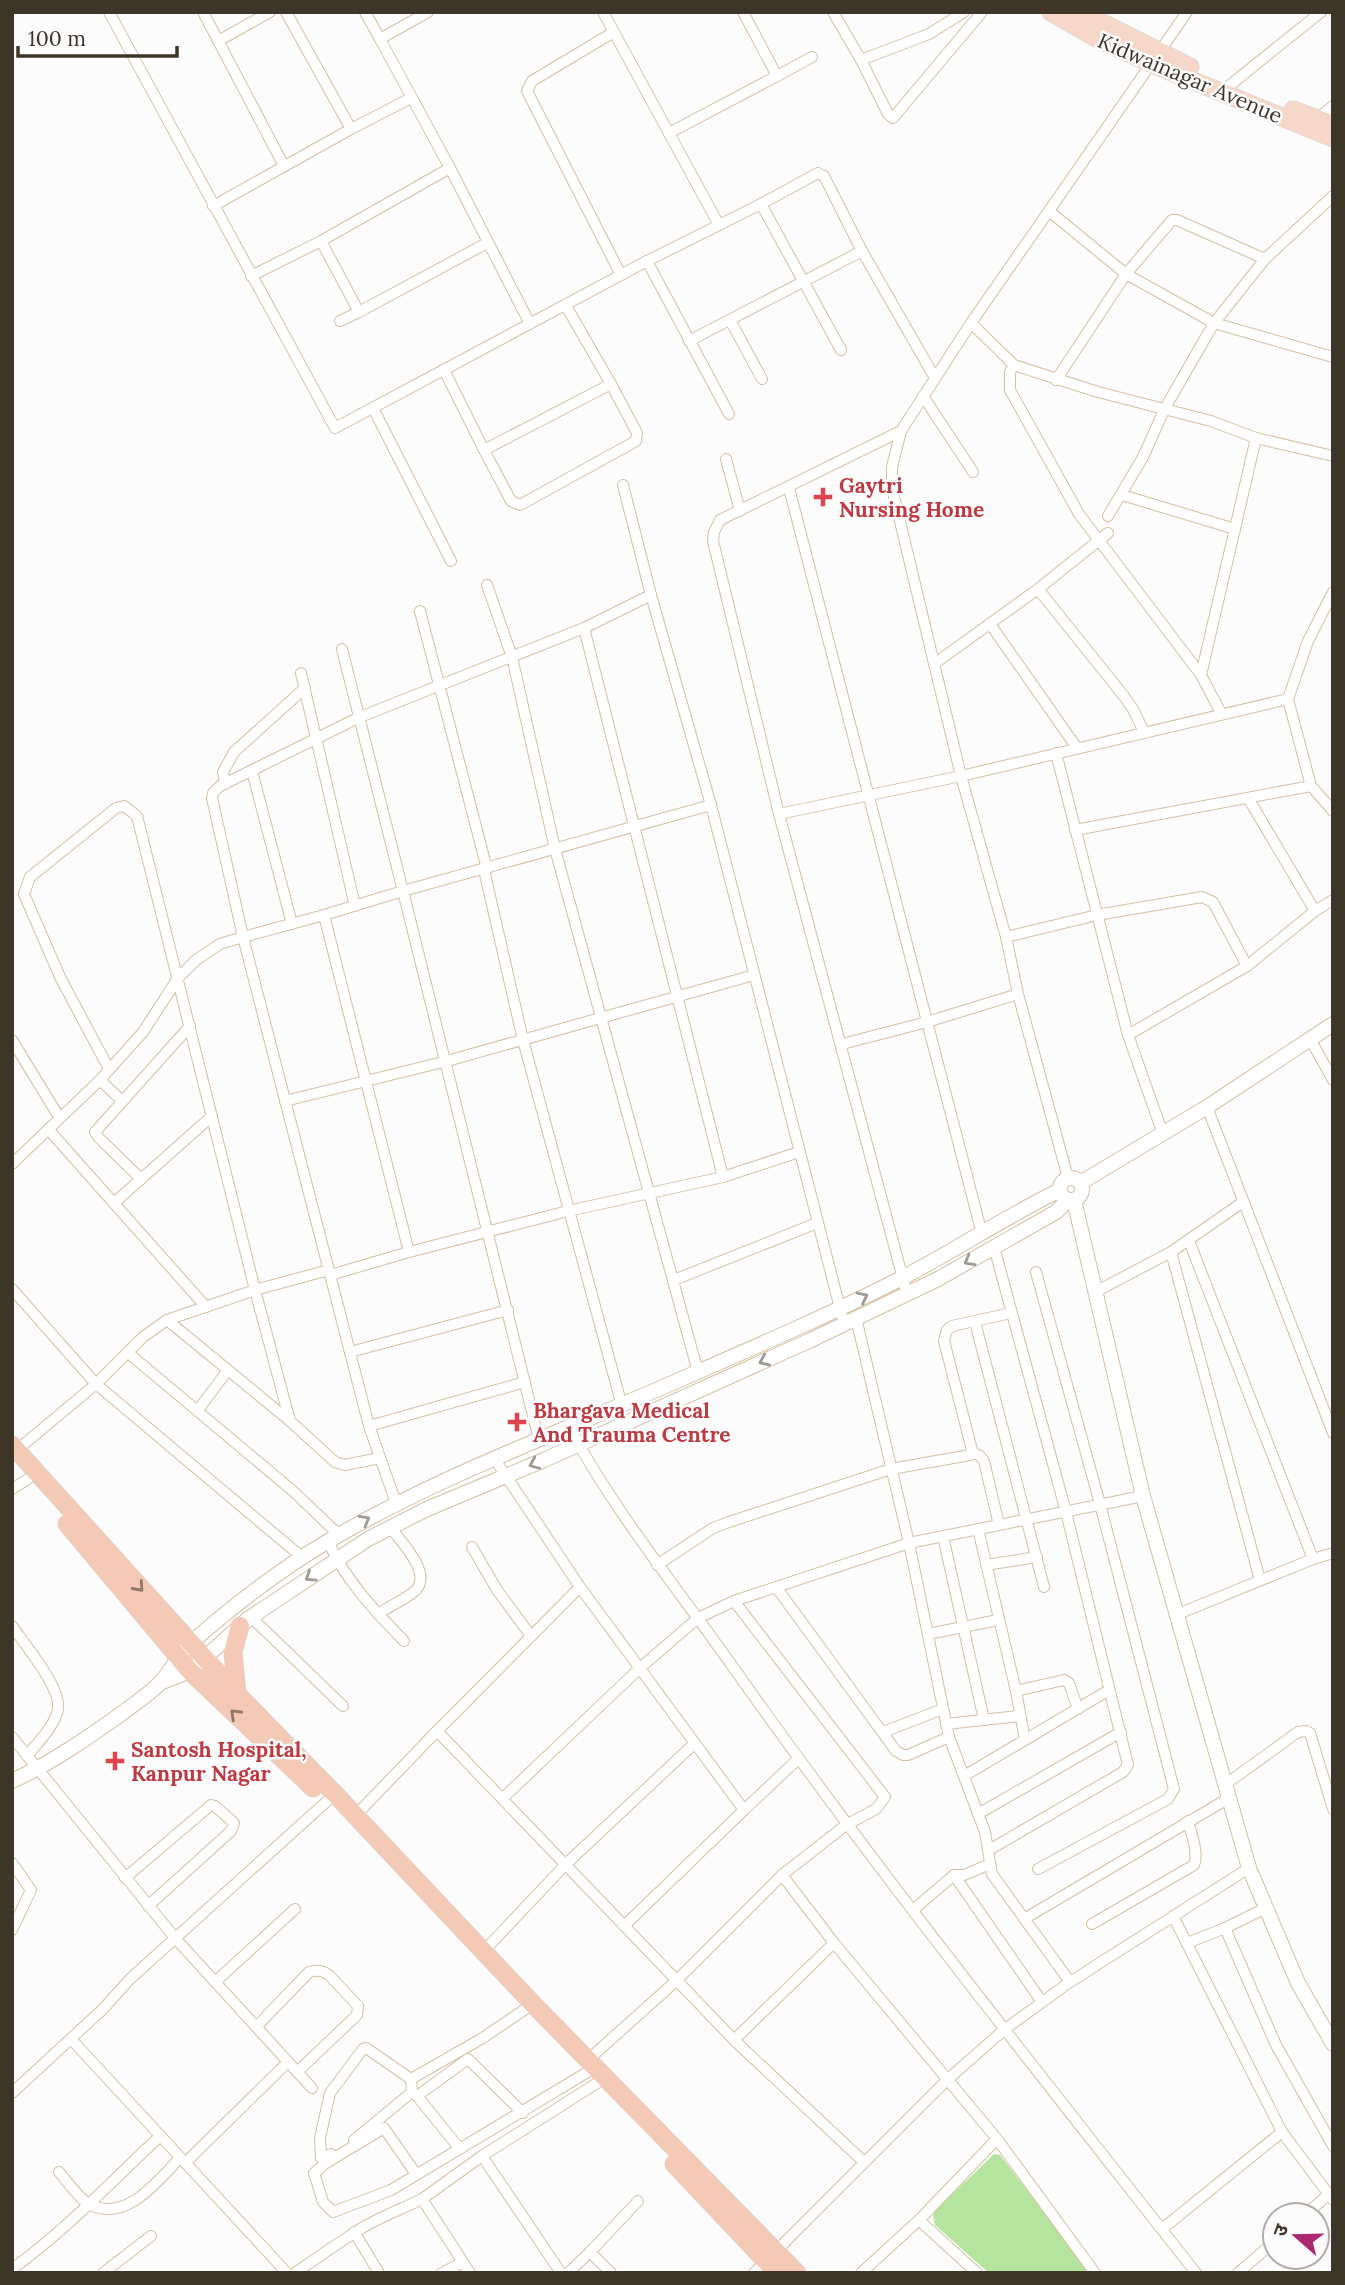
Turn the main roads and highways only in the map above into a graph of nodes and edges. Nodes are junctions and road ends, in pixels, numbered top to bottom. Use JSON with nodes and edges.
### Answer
{"nodes":[{"id":1,"x":1051,"y":12,"type":"edge"},
{"id":2,"x":1081,"y":12,"type":"edge"},
{"id":3,"x":1156,"y":59,"type":"junction"},
{"id":4,"x":1325,"y":122,"type":"edge"},
{"id":5,"x":1333,"y":138,"type":"edge"},
{"id":6,"x":14,"y":1452,"type":"edge"},
{"id":7,"x":245,"y":1622,"type":"road end"},
{"id":8,"x":190,"y":1657,"type":"junction"},
{"id":9,"x":237,"y":1694,"type":"junction"},
{"id":10,"x":331,"y":1797,"type":"junction"},
{"id":11,"x":530,"y":2007,"type":"junction"},
{"id":12,"x":768,"y":2264,"type":"edge"},
{"id":13,"x":797,"y":2273,"type":"edge"}],
"edges":[{"from":1,"to":3,"type":"main road","name":"Kidwainagar Avenue"},
{"from":2,"to":3,"type":"main road","name":"Kidwainagar Avenue"},
{"from":3,"to":4,"type":"main road","name":"Kidwainagar Avenue"},
{"from":3,"to":5,"type":"main road","name":"Kidwainagar Avenue"},
{"from":6,"to":8,"type":"highway","one_way":true},
{"from":6,"to":8,"type":"highway"},
{"from":7,"to":9,"type":"highway"},
{"from":8,"to":9,"type":"highway"},
{"from":10,"to":8,"type":"highway","one_way":true},
{"from":9,"to":10,"type":"highway"},
{"from":10,"to":11,"type":"highway"},
{"from":10,"to":11,"type":"highway"},
{"from":11,"to":12,"type":"highway"},
{"from":12,"to":13,"type":"highway"}]}
